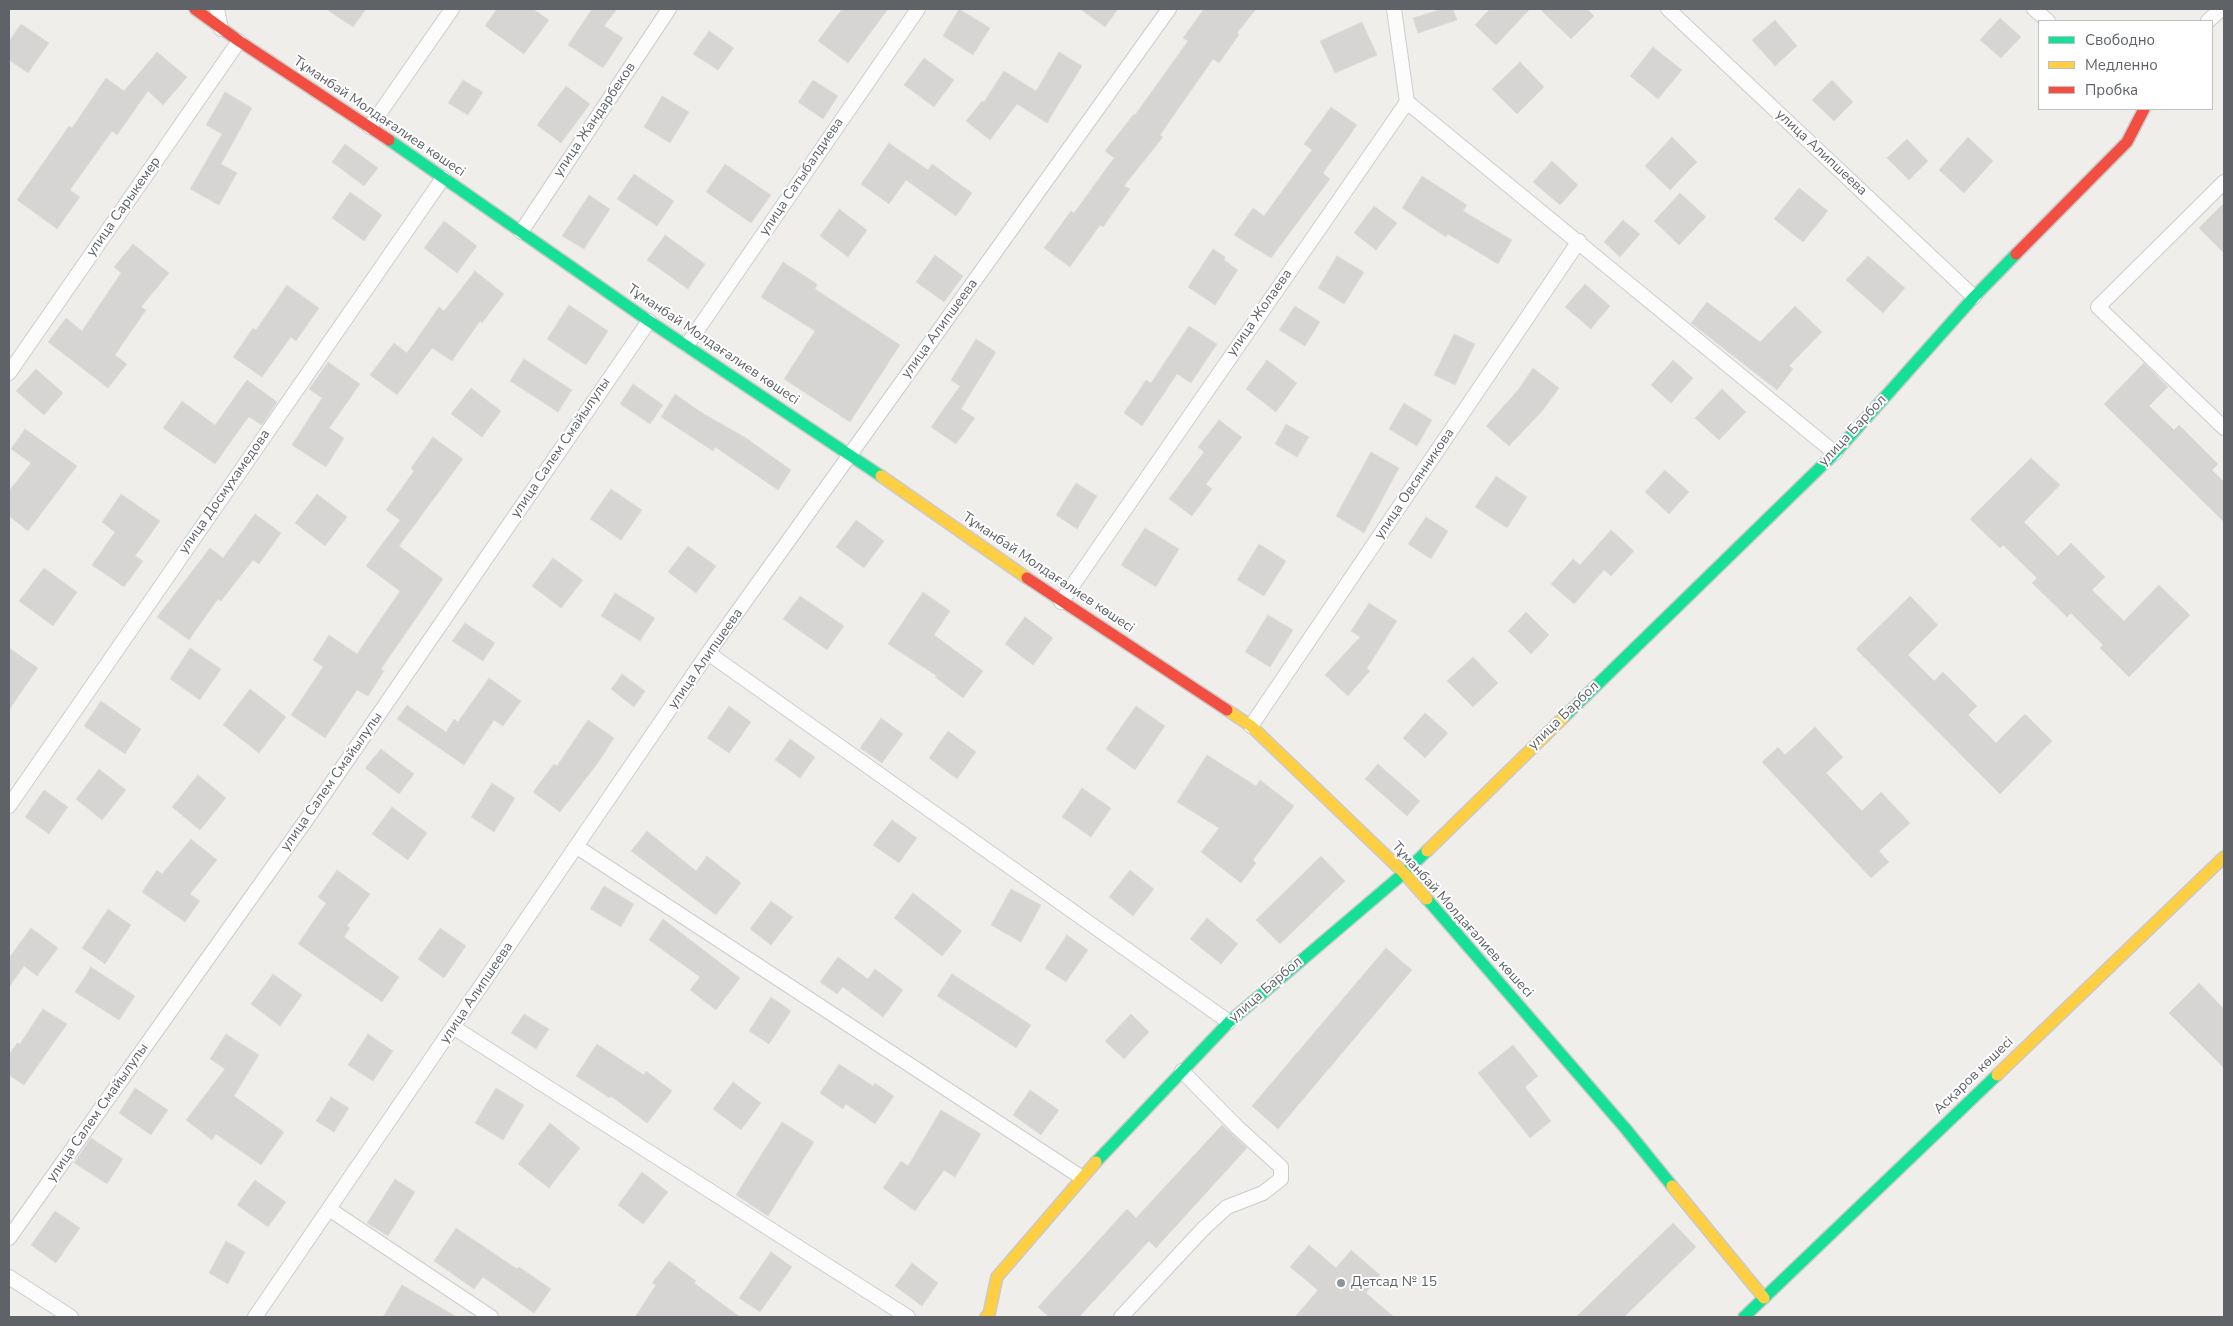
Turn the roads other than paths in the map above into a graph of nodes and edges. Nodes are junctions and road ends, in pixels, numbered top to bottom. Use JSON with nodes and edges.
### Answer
{"nodes":[{"id":1,"x":195,"y":9,"type":"edge"},
{"id":2,"x":217,"y":9,"type":"edge"},
{"id":3,"x":452,"y":9,"type":"edge"},
{"id":4,"x":670,"y":9,"type":"edge"},
{"id":5,"x":918,"y":9,"type":"edge"},
{"id":6,"x":1169,"y":9,"type":"edge"},
{"id":7,"x":1394,"y":9,"type":"edge"},
{"id":8,"x":1668,"y":9,"type":"edge"},
{"id":9,"x":2034,"y":9,"type":"edge"},
{"id":10,"x":2221,"y":9,"type":"edge"},
{"id":11,"x":2047,"y":20,"type":"edge"},
{"id":12,"x":2209,"y":20,"type":"edge"},
{"id":13,"x":221,"y":28,"type":"junction"},
{"id":14,"x":238,"y":41,"type":"junction"},
{"id":15,"x":1407,"y":102,"type":"junction"},
{"id":16,"x":2143,"y":110,"type":"edge"},
{"id":17,"x":370,"y":127,"type":"junction"},
{"id":18,"x":443,"y":178,"type":"junction"},
{"id":19,"x":2224,"y":182,"type":"edge"},
{"id":20,"x":521,"y":232,"type":"junction"},
{"id":21,"x":1579,"y":241,"type":"junction"},
{"id":22,"x":1974,"y":297,"type":"junction"},
{"id":23,"x":649,"y":321,"type":"junction"},
{"id":24,"x":687,"y":345,"type":"junction"},
{"id":25,"x":9,"y":373,"type":"edge"},
{"id":26,"x":2224,"y":428,"type":"edge"},
{"id":27,"x":1835,"y":453,"type":"junction"},
{"id":28,"x":850,"y":455,"type":"junction"},
{"id":29,"x":1061,"y":602,"type":"junction"},
{"id":30,"x":708,"y":653,"type":"junction"},
{"id":31,"x":1251,"y":726,"type":"junction"},
{"id":32,"x":9,"y":806,"type":"edge"},
{"id":33,"x":577,"y":847,"type":"junction"},
{"id":34,"x":2224,"y":857,"type":"edge"},
{"id":35,"x":1404,"y":873,"type":"junction"},
{"id":36,"x":1229,"y":1022,"type":"junction"},
{"id":37,"x":453,"y":1027,"type":"junction"},
{"id":38,"x":1182,"y":1071,"type":"junction"},
{"id":39,"x":1081,"y":1177,"type":"junction"},
{"id":40,"x":329,"y":1209,"type":"junction"},
{"id":41,"x":9,"y":1238,"type":"edge"},
{"id":42,"x":9,"y":1277,"type":"edge"},
{"id":43,"x":1764,"y":1298,"type":"junction"},
{"id":44,"x":989,"y":1316,"type":"edge"},
{"id":45,"x":71,"y":1317,"type":"edge"},
{"id":46,"x":255,"y":1317,"type":"edge"},
{"id":47,"x":490,"y":1317,"type":"edge"},
{"id":48,"x":908,"y":1317,"type":"edge"},
{"id":49,"x":1121,"y":1317,"type":"edge"},
{"id":50,"x":1744,"y":1317,"type":"edge"}],
"edges":[{"from":1,"to":13,"type":"street","name":"Тұманбай Молдағалиев көшесі"},
{"from":2,"to":13,"type":"street"},
{"from":3,"to":17,"type":"street"},
{"from":4,"to":20,"type":"street","name":"улица Жандарбеков"},
{"from":5,"to":24,"type":"street","name":"улица Сатыбалдиева"},
{"from":6,"to":28,"type":"street","name":"улица Алипшеева"},
{"from":7,"to":15,"type":"street"},
{"from":8,"to":22,"type":"street","name":"улица Алипшеева"},
{"from":9,"to":11,"type":"street"},
{"from":10,"to":12,"type":"street"},
{"from":13,"to":14,"type":"street","name":"Тұманбай Молдағалиев көшесі"},
{"from":14,"to":17,"type":"street","name":"Тұманбай Молдағалиев көшесі"},
{"from":14,"to":25,"type":"street","name":"улица Сарыкемер"},
{"from":15,"to":21,"type":"street"},
{"from":15,"to":29,"type":"street","name":"улица Жолаева"},
{"from":16,"to":22,"type":"street","name":"улица Барбол"},
{"from":17,"to":18,"type":"street","name":"Тұманбай Молдағалиев көшесі"},
{"from":18,"to":20,"type":"street","name":"Тұманбай Молдағалиев көшесі"},
{"from":18,"to":32,"type":"street","name":"улица Досмухамедова"},
{"from":19,"to":26,"type":"street"},
{"from":20,"to":23,"type":"street","name":"Тұманбай Молдағалиев көшесі"},
{"from":21,"to":27,"type":"street"},
{"from":21,"to":31,"type":"street","name":"улица Овсянникова"},
{"from":22,"to":27,"type":"street","name":"улица Барбол"},
{"from":23,"to":24,"type":"street","name":"Тұманбай Молдағалиев көшесі"},
{"from":23,"to":41,"type":"street","name":"улица Салем Смайылулы"},
{"from":24,"to":28,"type":"street","name":"Тұманбай Молдағалиев көшесі"},
{"from":27,"to":35,"type":"street","name":"улица Барбол"},
{"from":28,"to":29,"type":"street","name":"Тұманбай Молдағалиев көшесі"},
{"from":28,"to":30,"type":"street","name":"улица Алипшеева"},
{"from":29,"to":31,"type":"street","name":"Тұманбай Молдағалиев көшесі"},
{"from":30,"to":33,"type":"street","name":"улица Алипшеева"},
{"from":30,"to":36,"type":"street"},
{"from":31,"to":35,"type":"street","name":"Тұманбай Молдағалиев көшесі"},
{"from":33,"to":37,"type":"street","name":"улица Алипшеева"},
{"from":33,"to":39,"type":"street"},
{"from":34,"to":43,"type":"street","name":"Асқаров көшесі"},
{"from":35,"to":36,"type":"street","name":"улица Барбол"},
{"from":35,"to":43,"type":"street","name":"Тұманбай Молдағалиев көшесі"},
{"from":36,"to":38,"type":"street","name":"улица Барбол"},
{"from":37,"to":40,"type":"street","name":"улица Алипшеева"},
{"from":37,"to":48,"type":"street"},
{"from":38,"to":39,"type":"street","name":"улица Барбол"},
{"from":38,"to":49,"type":"street"},
{"from":39,"to":44,"type":"street","name":"улица Барбол"},
{"from":40,"to":46,"type":"street","name":"улица Алипшеева"},
{"from":40,"to":47,"type":"street"},
{"from":42,"to":45,"type":"street"},
{"from":43,"to":50,"type":"street","name":"Асқаров көшесі"}]}
